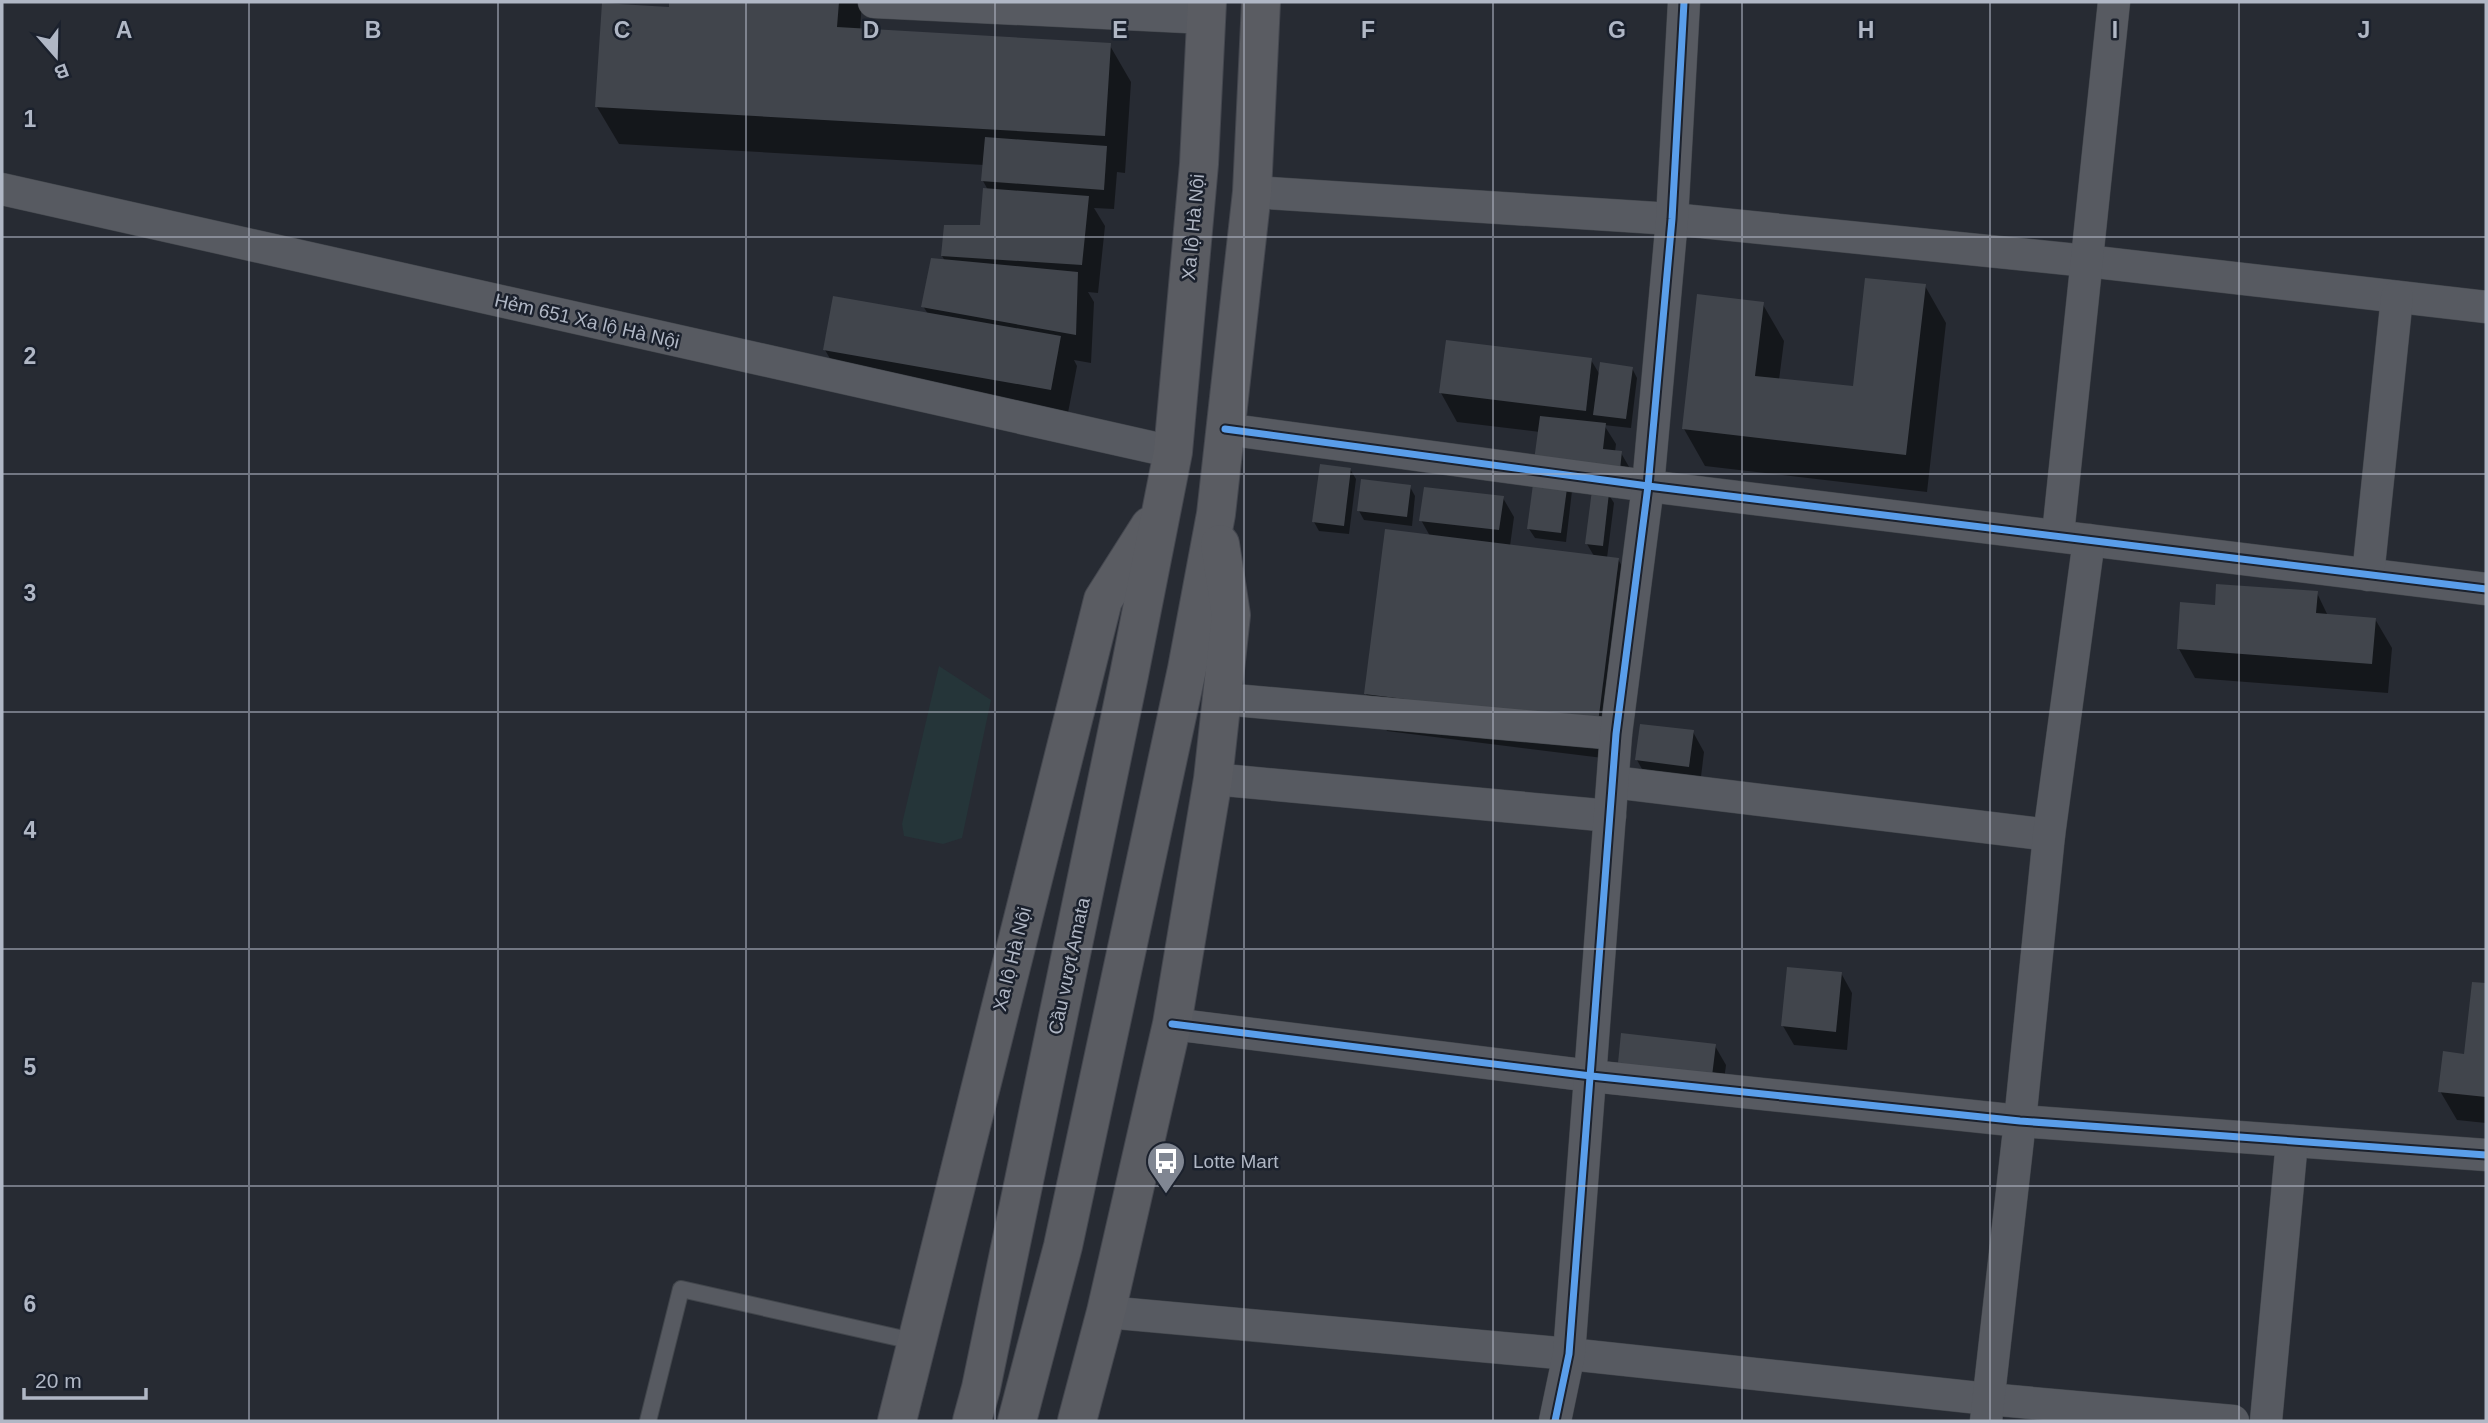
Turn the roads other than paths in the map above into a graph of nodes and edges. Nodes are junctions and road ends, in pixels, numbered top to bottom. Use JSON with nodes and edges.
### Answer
{"nodes":[{"id":1,"x":874,"y":2,"type":"edge"},
{"id":2,"x":1261,"y":2,"type":"edge"},
{"id":3,"x":1685,"y":2,"type":"edge"},
{"id":4,"x":2114,"y":2,"type":"edge"},
{"id":5,"x":1206,"y":10,"type":"edge"},
{"id":6,"x":2,"y":189,"type":"edge"},
{"id":7,"x":1252,"y":192,"type":"junction"},
{"id":8,"x":1672,"y":219,"type":"junction"},
{"id":9,"x":2087,"y":261,"type":"junction"},
{"id":10,"x":2397,"y":297,"type":"junction"},
{"id":11,"x":2486,"y":307,"type":"edge"},
{"id":12,"x":1225,"y":429,"type":"junction"},
{"id":13,"x":1173,"y":452,"type":"junction"},
{"id":14,"x":1648,"y":486,"type":"junction"},
{"id":15,"x":1160,"y":510,"type":"junction"},
{"id":16,"x":1216,"y":514,"type":"junction"},
{"id":17,"x":2058,"y":534,"type":"junction"},
{"id":18,"x":2089,"y":540,"type":"junction"},
{"id":19,"x":2368,"y":575,"type":"junction"},
{"id":20,"x":2486,"y":589,"type":"edge"},
{"id":21,"x":1223,"y":699,"type":"junction"},
{"id":22,"x":1616,"y":734,"type":"junction"},
{"id":23,"x":1213,"y":779,"type":"junction"},
{"id":24,"x":1612,"y":782,"type":"junction"},
{"id":25,"x":1610,"y":816,"type":"junction"},
{"id":26,"x":2049,"y":835,"type":"junction"},
{"id":27,"x":1172,"y":1024,"type":"junction"},
{"id":28,"x":1591,"y":1076,"type":"junction"},
{"id":29,"x":2020,"y":1121,"type":"junction"},
{"id":30,"x":2292,"y":1141,"type":"junction"},
{"id":31,"x":2486,"y":1155,"type":"edge"},
{"id":32,"x":1106,"y":1312,"type":"junction"},
{"id":33,"x":917,"y":1342,"type":"junction"},
{"id":34,"x":1569,"y":1354,"type":"junction"},
{"id":35,"x":1987,"y":1410,"type":"edge"},
{"id":36,"x":649,"y":1421,"type":"edge"},
{"id":37,"x":897,"y":1421,"type":"edge"},
{"id":38,"x":972,"y":1421,"type":"edge"},
{"id":39,"x":1017,"y":1421,"type":"edge"},
{"id":40,"x":1077,"y":1421,"type":"edge"},
{"id":41,"x":1555,"y":1421,"type":"edge"},
{"id":42,"x":2234,"y":1421,"type":"edge"},
{"id":43,"x":2266,"y":1421,"type":"edge"}],
"edges":[{"from":1,"to":5,"type":"street"},
{"from":2,"to":7,"type":"highway"},
{"from":3,"to":8,"type":"street"},
{"from":4,"to":9,"type":"street"},
{"from":5,"to":13,"type":"highway","name":"Xa lộ Hà Nội"},
{"from":6,"to":13,"type":"street","name":"Hẻm 651 Xa lộ Hà Nội"},
{"from":7,"to":8,"type":"street"},
{"from":7,"to":12,"type":"highway"},
{"from":8,"to":9,"type":"street"},
{"from":8,"to":14,"type":"street"},
{"from":9,"to":10,"type":"street"},
{"from":9,"to":17,"type":"street"},
{"from":10,"to":11,"type":"street"},
{"from":10,"to":19,"type":"street"},
{"from":12,"to":14,"type":"street"},
{"from":12,"to":16,"type":"highway"},
{"from":13,"to":15,"type":"highway","name":"Xa lộ Hà Nội"},
{"from":14,"to":17,"type":"street"},
{"from":14,"to":22,"type":"street"},
{"from":15,"to":33,"type":"highway","name":"Xa lộ Hà Nội"},
{"from":15,"to":38,"type":"highway","name":"Cầu vượt Amata"},
{"from":16,"to":21,"type":"highway"},
{"from":16,"to":39,"type":"highway"},
{"from":17,"to":18,"type":"street"},
{"from":18,"to":19,"type":"street"},
{"from":18,"to":26,"type":"street"},
{"from":19,"to":20,"type":"street"},
{"from":21,"to":22,"type":"street"},
{"from":21,"to":23,"type":"highway"},
{"from":22,"to":24,"type":"street"},
{"from":23,"to":25,"type":"street"},
{"from":23,"to":27,"type":"highway"},
{"from":24,"to":25,"type":"street"},
{"from":24,"to":26,"type":"street"},
{"from":25,"to":28,"type":"street"},
{"from":26,"to":29,"type":"street"},
{"from":27,"to":28,"type":"street"},
{"from":27,"to":32,"type":"highway"},
{"from":28,"to":29,"type":"street"},
{"from":28,"to":34,"type":"street"},
{"from":29,"to":30,"type":"street"},
{"from":29,"to":35,"type":"street"},
{"from":30,"to":31,"type":"street"},
{"from":30,"to":43,"type":"street"},
{"from":32,"to":34,"type":"street"},
{"from":32,"to":40,"type":"highway"},
{"from":33,"to":36,"type":"lane"},
{"from":33,"to":37,"type":"highway","name":"Xa lộ Hà Nội"},
{"from":34,"to":35,"type":"street"},
{"from":34,"to":41,"type":"street"},
{"from":35,"to":42,"type":"street"}]}
